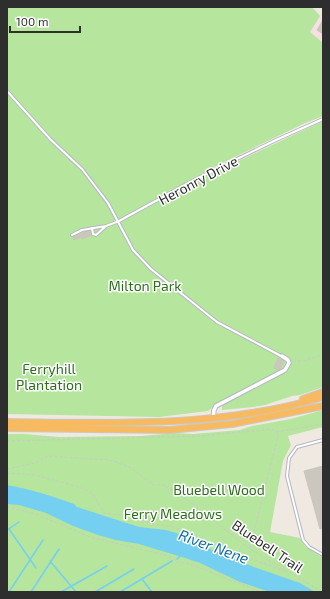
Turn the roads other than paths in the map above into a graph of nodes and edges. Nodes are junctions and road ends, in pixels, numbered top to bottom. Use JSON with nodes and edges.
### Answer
{"nodes":[{"id":1,"x":7,"y":91,"type":"edge"},
{"id":2,"x":323,"y":119,"type":"edge"},
{"id":3,"x":119,"y":221,"type":"junction"},
{"id":4,"x":106,"y":226,"type":"junction"},
{"id":5,"x":92,"y":228,"type":"junction"},
{"id":6,"x":72,"y":236,"type":"dead end"},
{"id":7,"x":282,"y":356,"type":"joint"},
{"id":8,"x":323,"y":392,"type":"edge"},
{"id":9,"x":323,"y":397,"type":"edge"},
{"id":10,"x":323,"y":405,"type":"edge"},
{"id":11,"x":283,"y":408,"type":"junction"},
{"id":12,"x":213,"y":418,"type":"junction"},
{"id":13,"x":7,"y":422,"type":"edge"},
{"id":14,"x":7,"y":428,"type":"edge"},
{"id":15,"x":323,"y":440,"type":"edge"},
{"id":16,"x":323,"y":555,"type":"edge"}],
"edges":[{"from":1,"to":3,"type":"lane"},
{"from":2,"to":3,"type":"lane","name":"Heronry Drive"},
{"from":3,"to":4,"type":"lane","name":"Heronry Drive"},
{"from":3,"to":7,"type":"lane"},
{"from":4,"to":5,"type":"lane","name":"Heronry Drive"},
{"from":4,"to":5,"type":"lane"},
{"from":5,"to":6,"type":"lane","name":"Heronry Drive"},
{"from":7,"to":12,"type":"street"},
{"from":8,"to":11,"type":"highway"},
{"from":9,"to":11,"type":"highway"},
{"from":10,"to":14,"type":"highway"},
{"from":11,"to":12,"type":"highway"},
{"from":12,"to":13,"type":"highway"},
{"from":15,"to":16,"type":"lane"}]}
